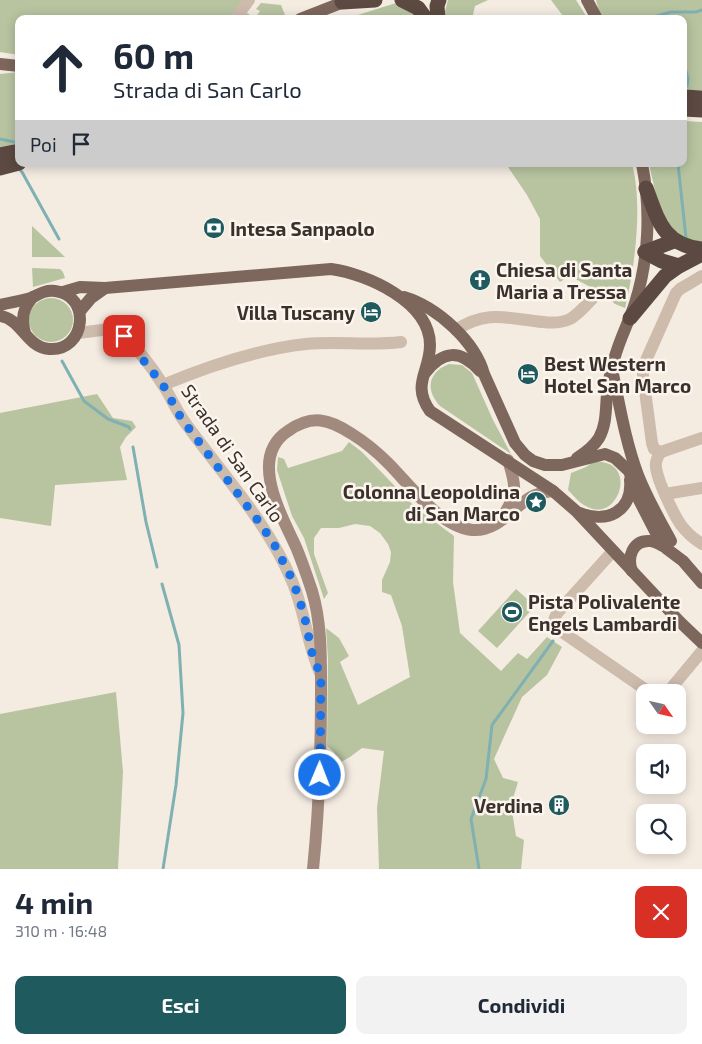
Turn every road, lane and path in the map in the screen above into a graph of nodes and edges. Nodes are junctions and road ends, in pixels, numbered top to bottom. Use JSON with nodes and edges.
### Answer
{"nodes":[{"id":1,"x":249,"y":0,"type":"edge"},
{"id":2,"x":375,"y":0,"type":"edge"},
{"id":3,"x":402,"y":0,"type":"edge"},
{"id":4,"x":587,"y":0,"type":"edge"},
{"id":5,"x":345,"y":1,"type":"edge"},
{"id":6,"x":423,"y":10,"type":"edge"},
{"id":7,"x":238,"y":15,"type":"edge"},
{"id":8,"x":310,"y":15,"type":"edge"},
{"id":9,"x":595,"y":15,"type":"edge"},
{"id":10,"x":0,"y":64,"type":"edge"},
{"id":11,"x":15,"y":66,"type":"edge"},
{"id":12,"x":687,"y":98,"type":"edge"},
{"id":13,"x":702,"y":98,"type":"edge"},
{"id":14,"x":687,"y":109,"type":"edge"},
{"id":15,"x":702,"y":110,"type":"edge"},
{"id":16,"x":15,"y":152,"type":"edge"},
{"id":17,"x":0,"y":155,"type":"edge"},
{"id":18,"x":15,"y":164,"type":"edge"},
{"id":19,"x":642,"y":167,"type":"edge"},
{"id":20,"x":0,"y":168,"type":"edge"},
{"id":21,"x":646,"y":188,"type":"junction"},
{"id":22,"x":674,"y":241,"type":"junction"},
{"id":23,"x":702,"y":249,"type":"edge"},
{"id":24,"x":645,"y":252,"type":"junction"},
{"id":25,"x":702,"y":254,"type":"edge"},
{"id":26,"x":679,"y":266,"type":"junction"},
{"id":27,"x":702,"y":276,"type":"edge"},
{"id":28,"x":105,"y":288,"type":"junction"},
{"id":29,"x":63,"y":292,"type":"junction"},
{"id":30,"x":399,"y":296,"type":"junction"},
{"id":31,"x":33,"y":297,"type":"junction"},
{"id":32,"x":593,"y":298,"type":"dead end"},
{"id":33,"x":0,"y":305,"type":"edge"},
{"id":34,"x":80,"y":311,"type":"junction"},
{"id":35,"x":0,"y":316,"type":"edge"},
{"id":36,"x":630,"y":318,"type":"junction"},
{"id":37,"x":452,"y":326,"type":"junction"},
{"id":38,"x":25,"y":333,"type":"junction"},
{"id":39,"x":78,"y":333,"type":"junction"},
{"id":40,"x":428,"y":335,"type":"junction"},
{"id":41,"x":401,"y":342,"type":"dead end"},
{"id":42,"x":612,"y":369,"type":"junction"},
{"id":43,"x":484,"y":374,"type":"junction"},
{"id":44,"x":422,"y":376,"type":"junction"},
{"id":45,"x":163,"y":385,"type":"junction"},
{"id":46,"x":702,"y":438,"type":"edge"},
{"id":47,"x":627,"y":440,"type":"junction"},
{"id":48,"x":661,"y":452,"type":"junction"},
{"id":49,"x":508,"y":460,"type":"junction"},
{"id":50,"x":571,"y":463,"type":"junction"},
{"id":51,"x":629,"y":471,"type":"junction"},
{"id":52,"x":702,"y":488,"type":"edge"},
{"id":53,"x":553,"y":491,"type":"junction"},
{"id":54,"x":665,"y":494,"type":"junction"},
{"id":55,"x":576,"y":511,"type":"junction"},
{"id":56,"x":499,"y":521,"type":"junction"},
{"id":57,"x":702,"y":544,"type":"edge"},
{"id":58,"x":667,"y":549,"type":"junction"},
{"id":59,"x":613,"y":551,"type":"junction"},
{"id":60,"x":683,"y":561,"type":"junction"},
{"id":61,"x":632,"y":571,"type":"junction"},
{"id":62,"x":701,"y":582,"type":"edge"},
{"id":63,"x":702,"y":644,"type":"edge"},
{"id":64,"x":702,"y":651,"type":"edge"},
{"id":65,"x":321,"y":675,"type":"junction"},
{"id":66,"x":637,"y":684,"type":"edge"},
{"id":67,"x":675,"y":684,"type":"edge"},
{"id":68,"x":313,"y":869,"type":"edge"}],
"edges":[{"from":1,"to":7,"type":"street"},
{"from":2,"to":5,"type":"highway"},
{"from":3,"to":6,"type":"highway"},
{"from":4,"to":9,"type":"main road"},
{"from":5,"to":8,"type":"main road"},
{"from":10,"to":11,"type":"main road"},
{"from":12,"to":13,"type":"highway"},
{"from":14,"to":15,"type":"highway"},
{"from":16,"to":17,"type":"highway"},
{"from":18,"to":20,"type":"highway"},
{"from":19,"to":21,"type":"main road"},
{"from":21,"to":22,"type":"highway"},
{"from":21,"to":24,"type":"main road"},
{"from":22,"to":23,"type":"highway"},
{"from":22,"to":24,"type":"highway"},
{"from":24,"to":26,"type":"highway"},
{"from":24,"to":36,"type":"main road"},
{"from":25,"to":26,"type":"highway"},
{"from":26,"to":36,"type":"highway"},
{"from":27,"to":48,"type":"street"},
{"from":28,"to":29,"type":"main road"},
{"from":28,"to":30,"type":"main road"},
{"from":28,"to":34,"type":"main road"},
{"from":29,"to":31,"type":"main road"},
{"from":29,"to":34,"type":"main road"},
{"from":30,"to":37,"type":"main road"},
{"from":30,"to":40,"type":"main road"},
{"from":31,"to":33,"type":"main road"},
{"from":31,"to":38,"type":"main road"},
{"from":32,"to":37,"type":"street"},
{"from":34,"to":39,"type":"main road"},
{"from":35,"to":38,"type":"main road"},
{"from":36,"to":42,"type":"main road"},
{"from":37,"to":40,"type":"main road"},
{"from":37,"to":43,"type":"main road"},
{"from":38,"to":39,"type":"main road"},
{"from":39,"to":45,"type":"street","name":"Strada di San Carlo"},
{"from":40,"to":44,"type":"main road"},
{"from":41,"to":45,"type":"street"},
{"from":42,"to":47,"type":"main road"},
{"from":42,"to":50,"type":"main road"},
{"from":43,"to":44,"type":"main road"},
{"from":43,"to":50,"type":"main road"},
{"from":44,"to":49,"type":"main road"},
{"from":45,"to":65,"type":"street","name":"Strada di San Carlo"},
{"from":46,"to":48,"type":"street"},
{"from":47,"to":51,"type":"main road"},
{"from":47,"to":60,"type":"main road"},
{"from":48,"to":54,"type":"street"},
{"from":49,"to":53,"type":"main road"},
{"from":49,"to":56,"type":"street"},
{"from":50,"to":51,"type":"main road"},
{"from":51,"to":55,"type":"main road"},
{"from":51,"to":58,"type":"main road"},
{"from":52,"to":54,"type":"street"},
{"from":53,"to":55,"type":"main road"},
{"from":53,"to":56,"type":"street"},
{"from":54,"to":57,"type":"street"},
{"from":55,"to":59,"type":"main road"},
{"from":56,"to":65,"type":"street"},
{"from":58,"to":60,"type":"main road"},
{"from":58,"to":61,"type":"main road"},
{"from":59,"to":61,"type":"main road"},
{"from":59,"to":66,"type":"street"},
{"from":60,"to":62,"type":"main road"},
{"from":61,"to":63,"type":"main road"},
{"from":64,"to":67,"type":"street"},
{"from":65,"to":68,"type":"street"}]}
